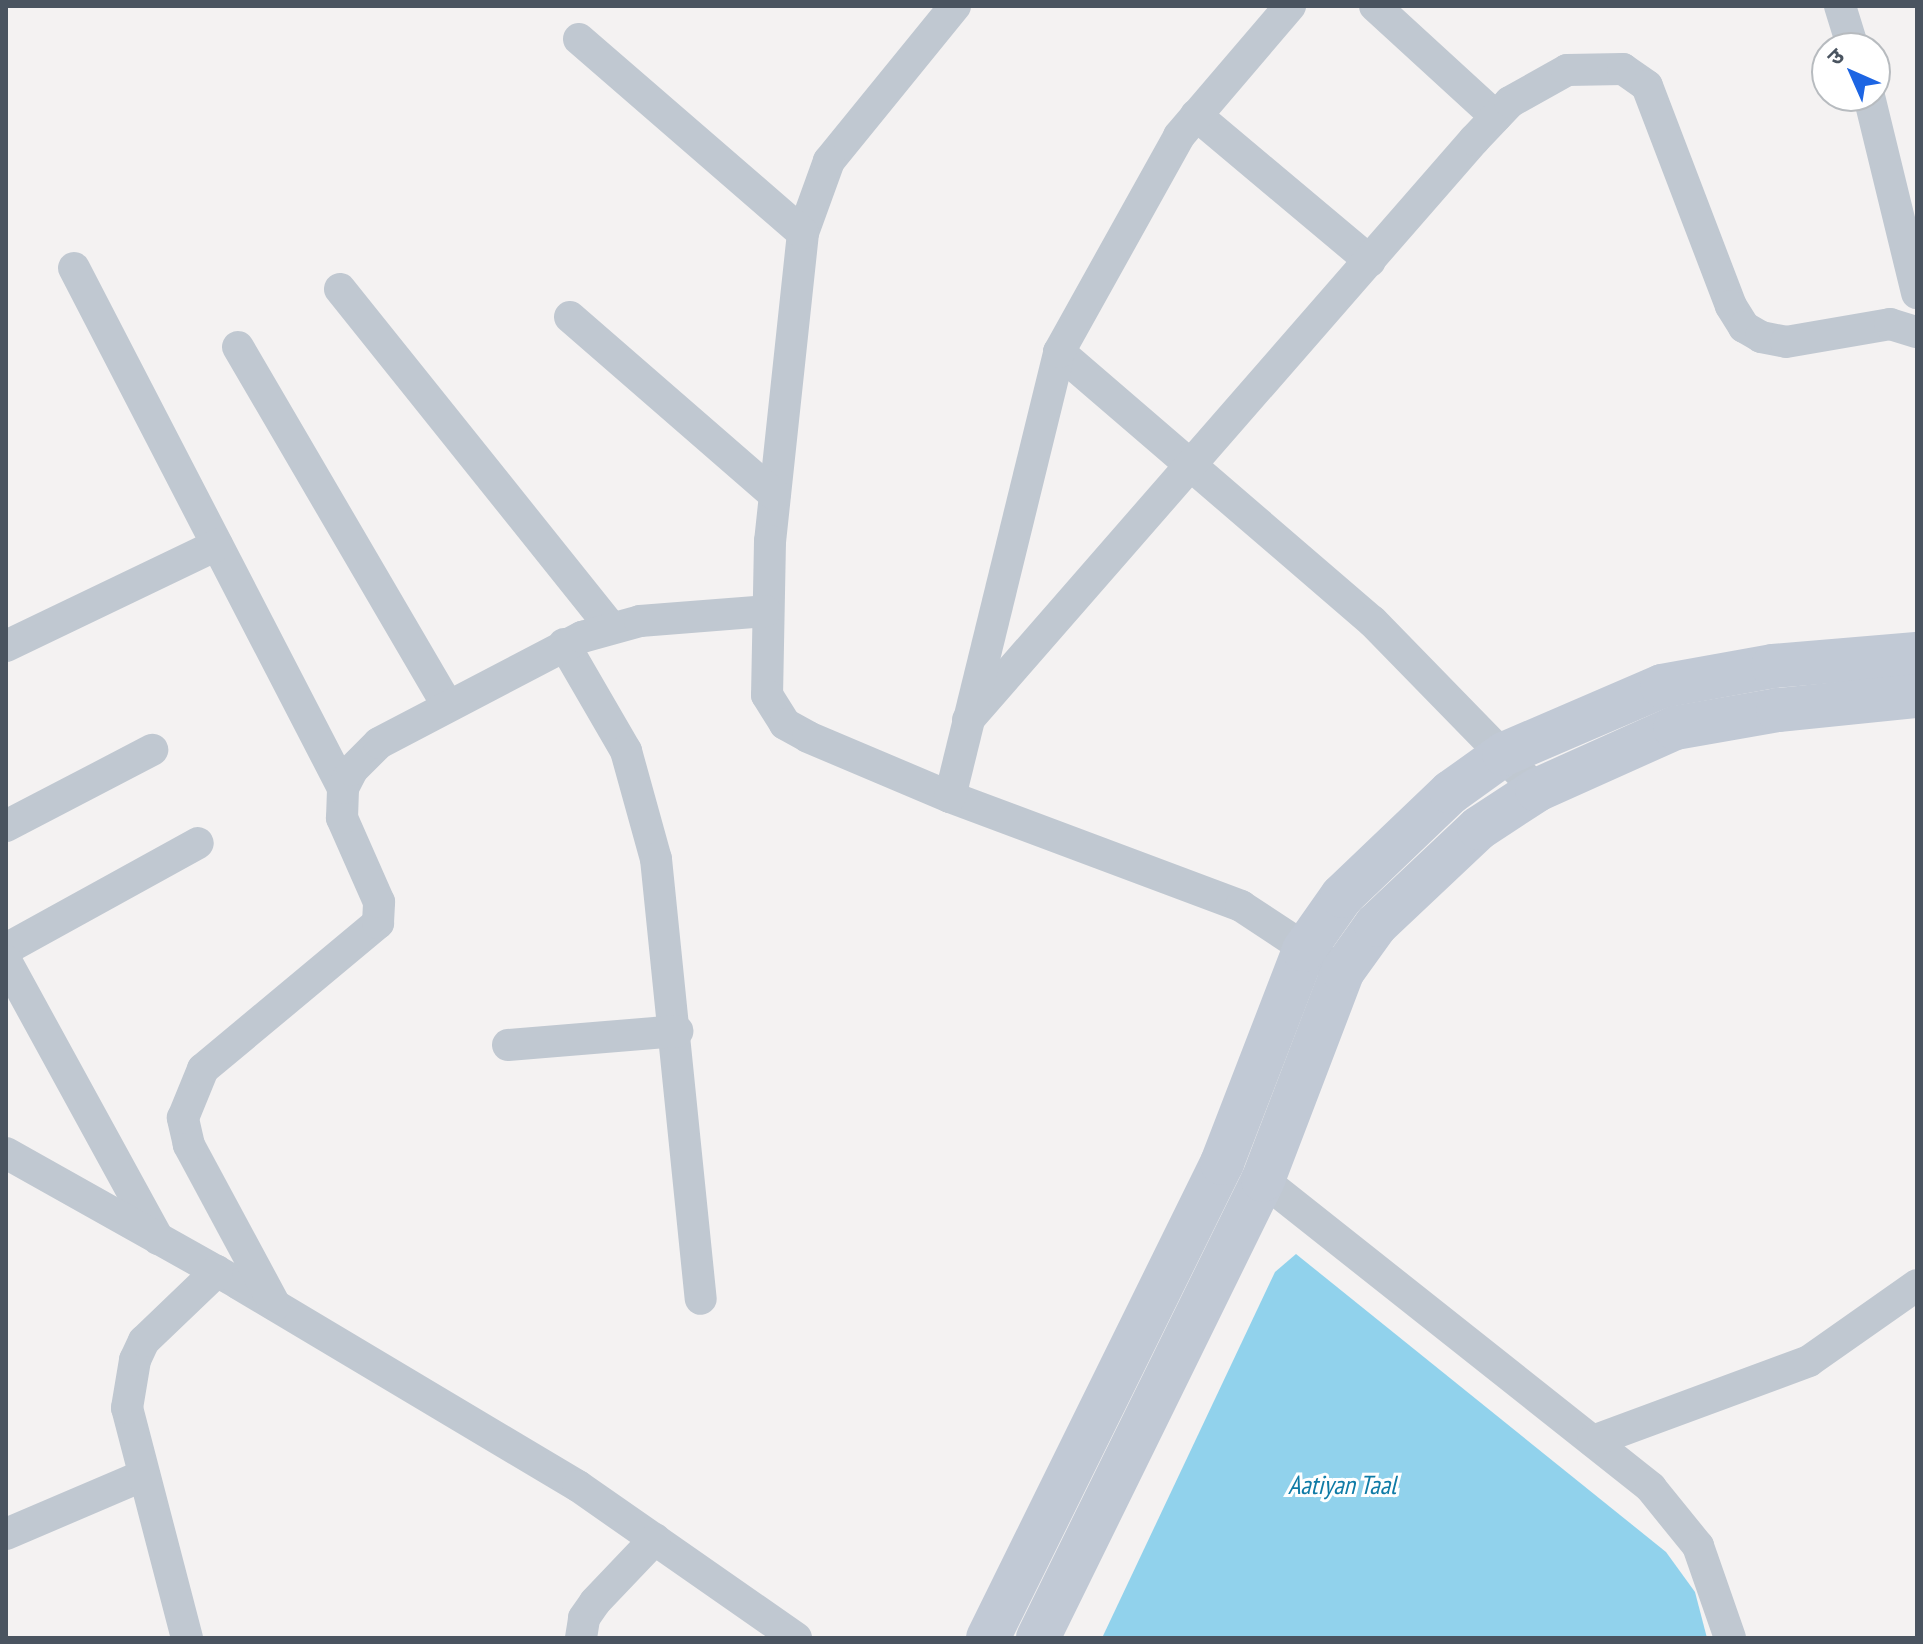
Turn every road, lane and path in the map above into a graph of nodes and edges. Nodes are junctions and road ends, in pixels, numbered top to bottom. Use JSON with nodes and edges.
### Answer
{"nodes":[{"id":1,"x":955,"y":6,"type":"edge"},
{"id":2,"x":1290,"y":6,"type":"edge"},
{"id":3,"x":1375,"y":6,"type":"edge"},
{"id":4,"x":1840,"y":6,"type":"edge"},
{"id":5,"x":1848,"y":32,"type":"edge"},
{"id":6,"x":579,"y":39,"type":"dead end"},
{"id":7,"x":1873,"y":112,"type":"edge"},
{"id":8,"x":1196,"y":115,"type":"junction"},
{"id":9,"x":1496,"y":117,"type":"junction"},
{"id":10,"x":803,"y":233,"type":"junction"},
{"id":11,"x":1370,"y":261,"type":"junction"},
{"id":12,"x":74,"y":268,"type":"dead end"},
{"id":13,"x":340,"y":289,"type":"dead end"},
{"id":14,"x":1917,"y":293,"type":"edge"},
{"id":15,"x":570,"y":317,"type":"dead end"},
{"id":16,"x":1917,"y":332,"type":"edge"},
{"id":17,"x":238,"y":347,"type":"dead end"},
{"id":18,"x":1059,"y":352,"type":"junction"},
{"id":19,"x":1194,"y":466,"type":"junction"},
{"id":20,"x":775,"y":495,"type":"junction"},
{"id":21,"x":217,"y":545,"type":"junction"},
{"id":22,"x":766,"y":611,"type":"junction"},
{"id":23,"x":610,"y":626,"type":"junction"},
{"id":24,"x":564,"y":644,"type":"junction"},
{"id":25,"x":6,"y":646,"type":"edge"},
{"id":26,"x":1917,"y":654,"type":"edge"},
{"id":27,"x":1917,"y":696,"type":"edge"},
{"id":28,"x":448,"y":706,"type":"junction"},
{"id":29,"x":968,"y":720,"type":"junction"},
{"id":30,"x":152,"y":750,"type":"dead end"},
{"id":31,"x":1504,"y":754,"type":"junction"},
{"id":32,"x":343,"y":788,"type":"junction"},
{"id":33,"x":1537,"y":790,"type":"junction"},
{"id":34,"x":950,"y":797,"type":"junction"},
{"id":35,"x":6,"y":826,"type":"edge"},
{"id":36,"x":198,"y":843,"type":"dead end"},
{"id":37,"x":6,"y":949,"type":"edge"},
{"id":38,"x":1304,"y":950,"type":"junction"},
{"id":39,"x":6,"y":961,"type":"edge"},
{"id":40,"x":1343,"y":971,"type":"junction"},
{"id":41,"x":677,"y":1031,"type":"junction"},
{"id":42,"x":508,"y":1045,"type":"dead end"},
{"id":43,"x":6,"y":1153,"type":"edge"},
{"id":44,"x":1263,"y":1180,"type":"junction"},
{"id":45,"x":158,"y":1240,"type":"junction"},
{"id":46,"x":217,"y":1271,"type":"junction"},
{"id":47,"x":1917,"y":1285,"type":"edge"},
{"id":48,"x":701,"y":1299,"type":"dead end"},
{"id":49,"x":275,"y":1305,"type":"junction"},
{"id":50,"x":1593,"y":1441,"type":"junction"},
{"id":51,"x":144,"y":1475,"type":"junction"},
{"id":52,"x":6,"y":1534,"type":"edge"},
{"id":53,"x":655,"y":1539,"type":"junction"},
{"id":54,"x":187,"y":1638,"type":"edge"},
{"id":55,"x":581,"y":1638,"type":"edge"},
{"id":56,"x":796,"y":1638,"type":"edge"},
{"id":57,"x":988,"y":1638,"type":"edge"},
{"id":58,"x":1038,"y":1638,"type":"edge"},
{"id":59,"x":1730,"y":1638,"type":"edge"}],
"edges":[{"from":1,"to":10,"type":"street"},
{"from":2,"to":8,"type":"street"},
{"from":3,"to":9,"type":"street"},
{"from":4,"to":5,"type":"street"},
{"from":6,"to":10,"type":"street"},
{"from":7,"to":14,"type":"street"},
{"from":8,"to":11,"type":"street"},
{"from":8,"to":18,"type":"street"},
{"from":9,"to":11,"type":"street"},
{"from":9,"to":16,"type":"street"},
{"from":10,"to":20,"type":"street"},
{"from":11,"to":19,"type":"street"},
{"from":12,"to":21,"type":"street"},
{"from":13,"to":23,"type":"street"},
{"from":15,"to":20,"type":"street"},
{"from":17,"to":28,"type":"street"},
{"from":18,"to":19,"type":"street"},
{"from":18,"to":29,"type":"street"},
{"from":19,"to":29,"type":"street"},
{"from":19,"to":31,"type":"street"},
{"from":20,"to":22,"type":"street"},
{"from":21,"to":25,"type":"street"},
{"from":21,"to":32,"type":"street"},
{"from":22,"to":23,"type":"street"},
{"from":22,"to":34,"type":"street"},
{"from":23,"to":24,"type":"street"},
{"from":24,"to":28,"type":"street"},
{"from":24,"to":41,"type":"street"},
{"from":26,"to":31,"type":"street"},
{"from":27,"to":33,"type":"street"},
{"from":28,"to":32,"type":"street"},
{"from":29,"to":34,"type":"street"},
{"from":30,"to":35,"type":"street"},
{"from":31,"to":33,"type":"street"},
{"from":31,"to":38,"type":"street"},
{"from":32,"to":49,"type":"street"},
{"from":33,"to":40,"type":"street"},
{"from":34,"to":38,"type":"street"},
{"from":36,"to":37,"type":"street"},
{"from":38,"to":40,"type":"street"},
{"from":38,"to":57,"type":"street"},
{"from":39,"to":45,"type":"street"},
{"from":40,"to":44,"type":"street"},
{"from":41,"to":42,"type":"street"},
{"from":41,"to":48,"type":"street"},
{"from":43,"to":45,"type":"street"},
{"from":44,"to":50,"type":"street"},
{"from":44,"to":58,"type":"street"},
{"from":45,"to":46,"type":"street"},
{"from":46,"to":49,"type":"street"},
{"from":46,"to":51,"type":"street"},
{"from":47,"to":50,"type":"street"},
{"from":49,"to":53,"type":"street"},
{"from":50,"to":59,"type":"street"},
{"from":51,"to":52,"type":"street"},
{"from":51,"to":54,"type":"street"},
{"from":53,"to":55,"type":"street"},
{"from":53,"to":56,"type":"street"}]}
